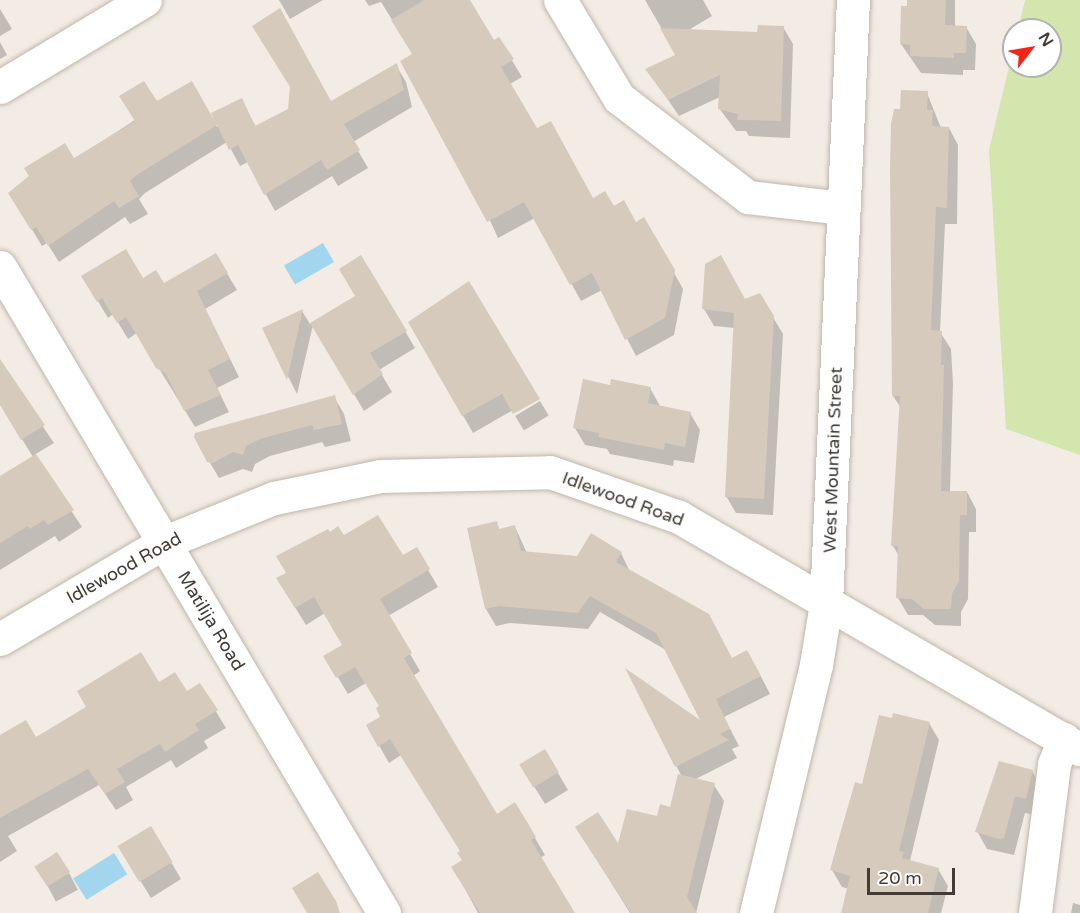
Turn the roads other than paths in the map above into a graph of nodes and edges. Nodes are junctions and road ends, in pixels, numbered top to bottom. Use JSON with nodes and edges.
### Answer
{"nodes":[{"id":1,"x":145,"y":0,"type":"edge"},
{"id":2,"x":560,"y":0,"type":"edge"},
{"id":3,"x":853,"y":0,"type":"edge"},
{"id":4,"x":0,"y":87,"type":"edge"},
{"id":5,"x":843,"y":208,"type":"junction"},
{"id":6,"x":0,"y":267,"type":"edge"},
{"id":7,"x":165,"y":542,"type":"junction"},
{"id":8,"x":826,"y":603,"type":"junction"},
{"id":9,"x":0,"y":639,"type":"edge"},
{"id":10,"x":1072,"y":744,"type":"edge"},
{"id":11,"x":384,"y":913,"type":"edge"},
{"id":12,"x":756,"y":913,"type":"edge"},
{"id":13,"x":1035,"y":913,"type":"edge"}],
"edges":[{"from":1,"to":4,"type":"street"},
{"from":2,"to":5,"type":"street"},
{"from":3,"to":5,"type":"street","name":"West Mountain Street"},
{"from":5,"to":8,"type":"street","name":"West Mountain Street"},
{"from":6,"to":7,"type":"street","name":"Matilija Road"},
{"from":7,"to":8,"type":"street","name":"Idlewood Road"},
{"from":7,"to":9,"type":"street","name":"Idlewood Road"},
{"from":7,"to":11,"type":"street","name":"Matilija Road"},
{"from":8,"to":10,"type":"street","name":"Idlewood Road"},
{"from":8,"to":12,"type":"street","name":"West Mountain Street"},
{"from":10,"to":13,"type":"street"}]}
